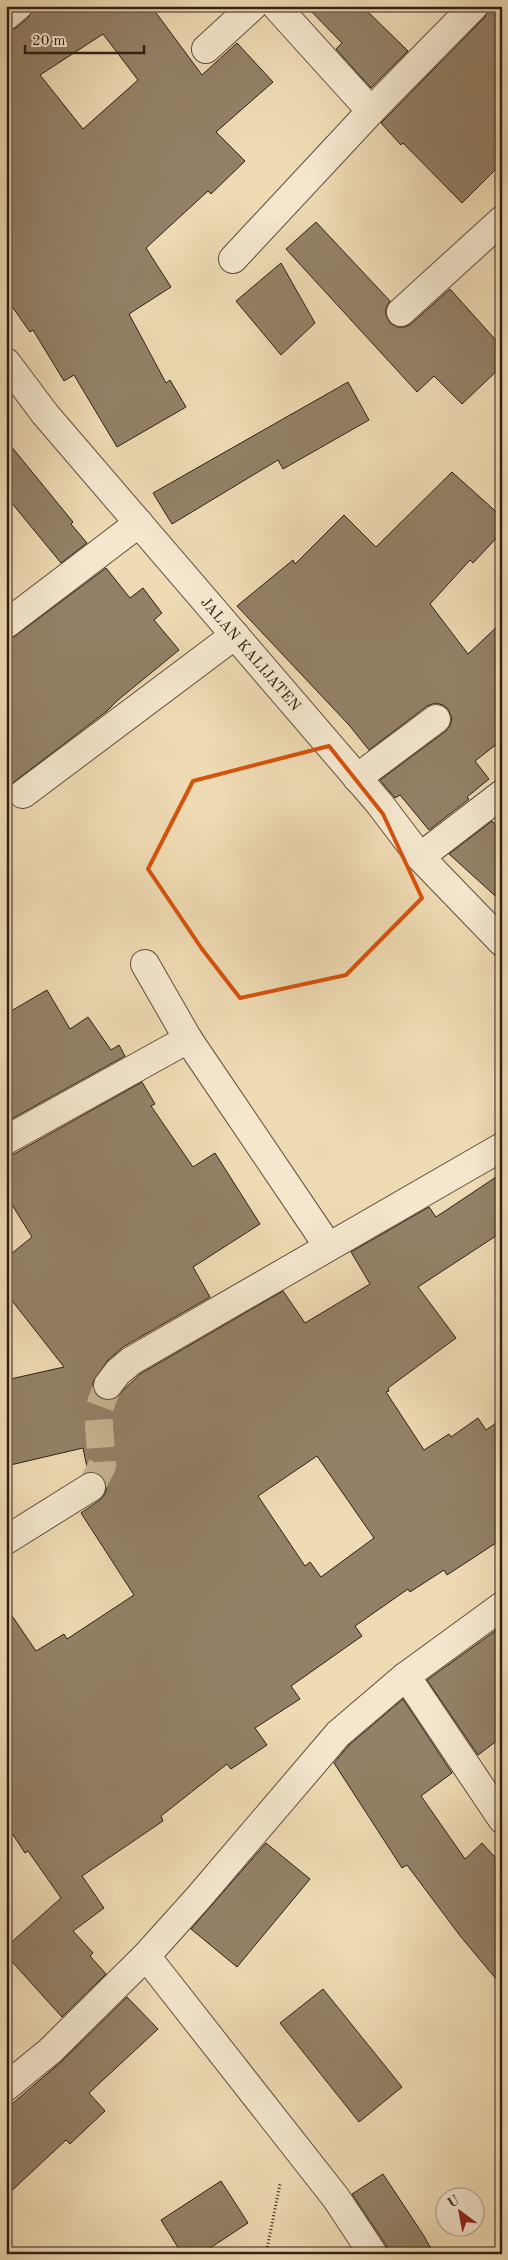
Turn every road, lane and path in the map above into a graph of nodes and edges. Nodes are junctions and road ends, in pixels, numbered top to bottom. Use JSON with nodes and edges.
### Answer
{"nodes":[{"id":1,"x":18,"y":6,"type":"edge"},
{"id":2,"x":252,"y":6,"type":"edge"},
{"id":3,"x":276,"y":6,"type":"edge"},
{"id":4,"x":474,"y":6,"type":"edge"},
{"id":5,"x":6,"y":16,"type":"edge"},
{"id":6,"x":206,"y":49,"type":"dead end"},
{"id":7,"x":372,"y":111,"type":"junction"},
{"id":8,"x":497,"y":235,"type":"edge"},
{"id":9,"x":233,"y":259,"type":"dead end"},
{"id":10,"x":401,"y":312,"type":"dead end"},
{"id":11,"x":6,"y":362,"type":"edge"},
{"id":12,"x":139,"y":523,"type":"junction"},
{"id":13,"x":6,"y":624,"type":"edge"},
{"id":14,"x":235,"y":635,"type":"junction"},
{"id":15,"x":436,"y":719,"type":"dead end"},
{"id":16,"x":357,"y":778,"type":"junction"},
{"id":17,"x":23,"y":794,"type":"dead end"},
{"id":18,"x":502,"y":794,"type":"edge"},
{"id":19,"x":420,"y":857,"type":"junction"},
{"id":20,"x":502,"y":942,"type":"edge"},
{"id":21,"x":145,"y":964,"type":"dead end"},
{"id":22,"x":188,"y":1039,"type":"junction"},
{"id":23,"x":6,"y":1140,"type":"edge"},
{"id":24,"x":502,"y":1147,"type":"edge"},
{"id":25,"x":328,"y":1246,"type":"junction"},
{"id":26,"x":108,"y":1385,"type":"tunnel mouth"},
{"id":27,"x":92,"y":1487,"type":"tunnel mouth"},
{"id":28,"x":6,"y":1540,"type":"edge"},
{"id":29,"x":502,"y":1606,"type":"edge"},
{"id":30,"x":406,"y":1676,"type":"junction"},
{"id":31,"x":502,"y":1819,"type":"edge"},
{"id":32,"x":146,"y":1956,"type":"junction"},
{"id":33,"x":6,"y":2086,"type":"edge"},
{"id":34,"x":289,"y":2137,"type":"junction"},
{"id":35,"x":266,"y":2254,"type":"edge"},
{"id":36,"x":373,"y":2254,"type":"edge"}],
"edges":[{"from":1,"to":5,"type":"street"},
{"from":2,"to":6,"type":"street"},
{"from":3,"to":7,"type":"street"},
{"from":4,"to":7,"type":"street"},
{"from":7,"to":9,"type":"street"},
{"from":8,"to":10,"type":"street"},
{"from":11,"to":12,"type":"street","name":"JALAN KALIJATEN"},
{"from":12,"to":13,"type":"street"},
{"from":12,"to":14,"type":"street","name":"JALAN KALIJATEN"},
{"from":14,"to":16,"type":"street","name":"JALAN KALIJATEN"},
{"from":14,"to":17,"type":"street"},
{"from":15,"to":16,"type":"street"},
{"from":16,"to":19,"type":"street","name":"JALAN KALIJATEN"},
{"from":18,"to":19,"type":"street"},
{"from":19,"to":20,"type":"street","name":"JALAN KALIJATEN"},
{"from":21,"to":22,"type":"street"},
{"from":22,"to":23,"type":"street"},
{"from":22,"to":25,"type":"street"},
{"from":24,"to":25,"type":"street"},
{"from":25,"to":26,"type":"street"},
{"from":27,"to":28,"type":"street"},
{"from":29,"to":30,"type":"street"},
{"from":30,"to":31,"type":"street"},
{"from":30,"to":32,"type":"street"},
{"from":32,"to":33,"type":"street"},
{"from":32,"to":34,"type":"street"},
{"from":34,"to":35,"type":"path"},
{"from":34,"to":36,"type":"street"}]}
